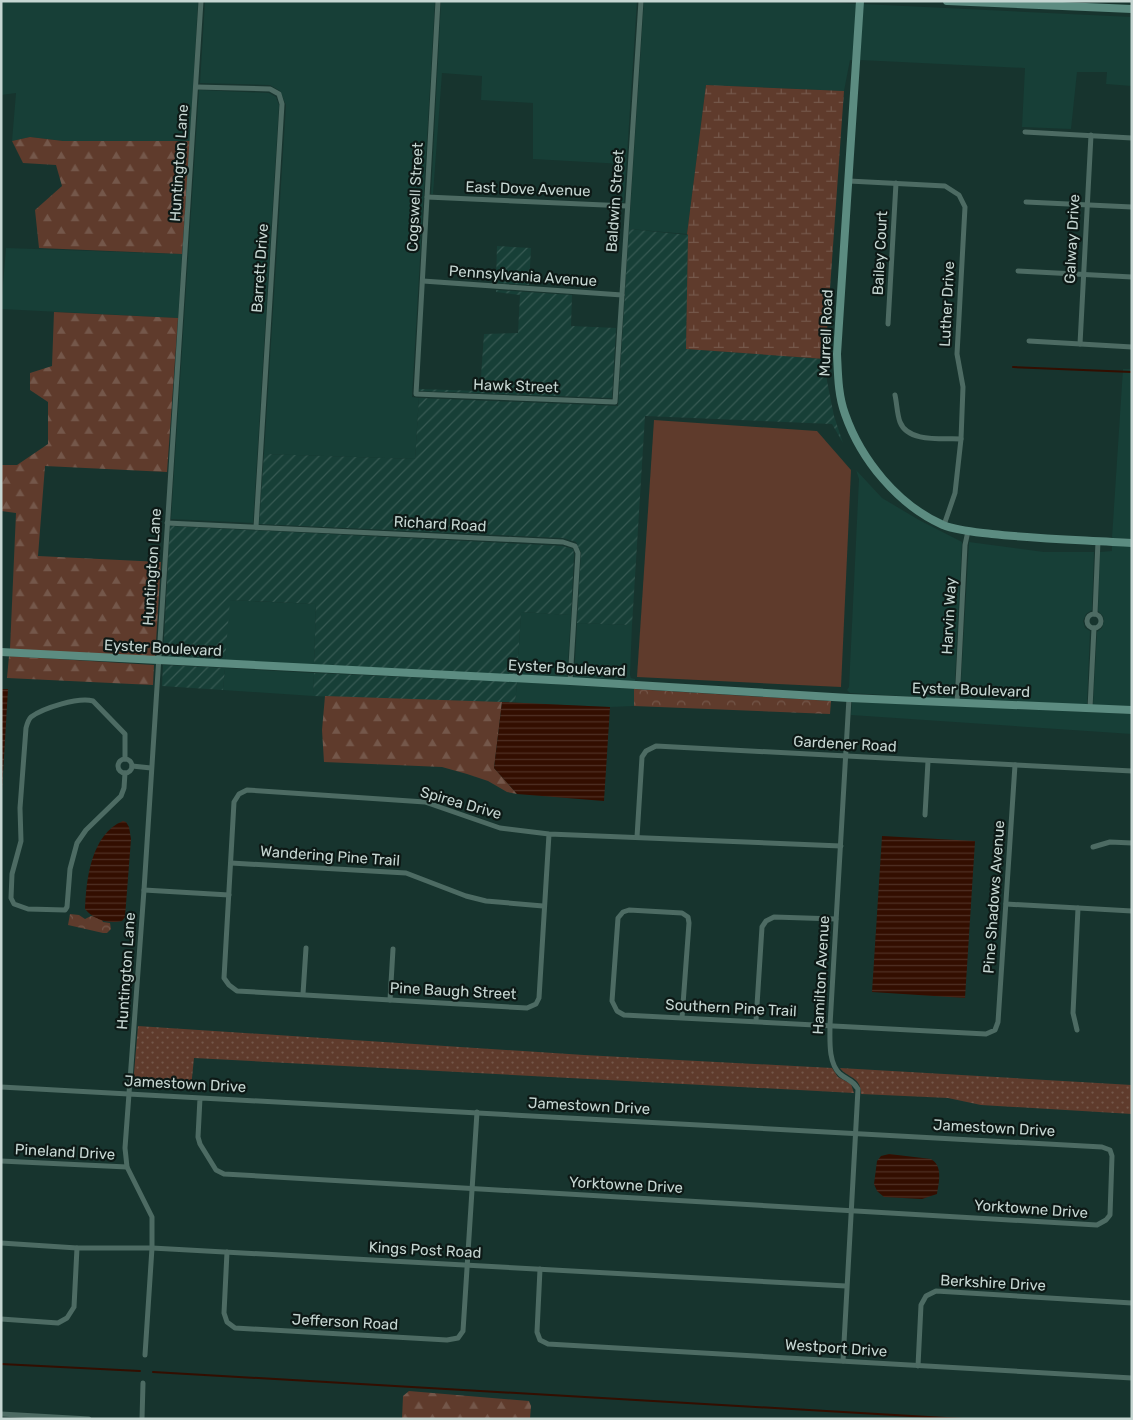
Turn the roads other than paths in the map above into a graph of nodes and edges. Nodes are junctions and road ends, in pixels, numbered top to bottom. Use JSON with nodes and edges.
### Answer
{"nodes":[{"id":1,"x":201,"y":1,"type":"edge"},
{"id":2,"x":438,"y":1,"type":"edge"},
{"id":3,"x":640,"y":1,"type":"edge"},
{"id":4,"x":860,"y":1,"type":"edge"},
{"id":5,"x":947,"y":1,"type":"edge"},
{"id":6,"x":1011,"y":3,"type":"edge"},
{"id":7,"x":1094,"y":4,"type":"edge"},
{"id":8,"x":1132,"y":9,"type":"edge"},
{"id":9,"x":196,"y":87,"type":"junction"},
{"id":10,"x":1025,"y":132,"type":"dead end"},
{"id":11,"x":1091,"y":135,"type":"junction"},
{"id":12,"x":1132,"y":138,"type":"edge"},
{"id":13,"x":849,"y":181,"type":"junction"},
{"id":14,"x":896,"y":183,"type":"junction"},
{"id":15,"x":428,"y":197,"type":"junction"},
{"id":16,"x":1026,"y":202,"type":"dead end"},
{"id":17,"x":1087,"y":205,"type":"junction"},
{"id":18,"x":627,"y":206,"type":"junction"},
{"id":19,"x":1132,"y":207,"type":"edge"},
{"id":20,"x":1018,"y":271,"type":"dead end"},
{"id":21,"x":1083,"y":275,"type":"junction"},
{"id":22,"x":1132,"y":277,"type":"edge"},
{"id":23,"x":423,"y":281,"type":"junction"},
{"id":24,"x":622,"y":295,"type":"junction"},
{"id":25,"x":888,"y":324,"type":"dead end"},
{"id":26,"x":1029,"y":341,"type":"dead end"},
{"id":27,"x":1080,"y":344,"type":"junction"},
{"id":28,"x":1132,"y":347,"type":"edge"},
{"id":29,"x":416,"y":394,"type":"joint"},
{"id":30,"x":895,"y":395,"type":"dead end"},
{"id":31,"x":615,"y":402,"type":"joint"},
{"id":32,"x":961,"y":439,"type":"junction"},
{"id":33,"x":167,"y":523,"type":"junction"},
{"id":34,"x":944,"y":525,"type":"junction"},
{"id":35,"x":256,"y":527,"type":"junction"},
{"id":36,"x":968,"y":531,"type":"junction"},
{"id":37,"x":1098,"y":541,"type":"junction"},
{"id":38,"x":1132,"y":543,"type":"edge"},
{"id":39,"x":1095,"y":614,"type":"junction"},
{"id":40,"x":1094,"y":628,"type":"junction"},
{"id":41,"x":1,"y":652,"type":"edge"},
{"id":42,"x":158,"y":662,"type":"junction"},
{"id":43,"x":570,"y":681,"type":"junction"},
{"id":44,"x":848,"y":698,"type":"junction"},
{"id":45,"x":957,"y":703,"type":"junction"},
{"id":46,"x":1090,"y":708,"type":"junction"},
{"id":47,"x":1132,"y":710,"type":"edge"},
{"id":48,"x":846,"y":756,"type":"junction"},
{"id":49,"x":125,"y":759,"type":"junction"},
{"id":50,"x":928,"y":761,"type":"junction"},
{"id":51,"x":132,"y":766,"type":"junction"},
{"id":52,"x":1015,"y":766,"type":"junction"},
{"id":53,"x":151,"y":768,"type":"junction"},
{"id":54,"x":1132,"y":771,"type":"edge"},
{"id":55,"x":125,"y":773,"type":"junction"},
{"id":56,"x":925,"y":815,"type":"dead end"},
{"id":57,"x":549,"y":834,"type":"junction"},
{"id":58,"x":637,"y":837,"type":"junction"},
{"id":59,"x":1132,"y":843,"type":"edge"},
{"id":60,"x":841,"y":846,"type":"junction"},
{"id":61,"x":1093,"y":848,"type":"dead end"},
{"id":62,"x":231,"y":863,"type":"junction"},
{"id":63,"x":144,"y":890,"type":"junction"},
{"id":64,"x":229,"y":895,"type":"junction"},
{"id":65,"x":1006,"y":904,"type":"junction"},
{"id":66,"x":544,"y":906,"type":"junction"},
{"id":67,"x":1078,"y":908,"type":"junction"},
{"id":68,"x":1132,"y":911,"type":"edge"},
{"id":69,"x":836,"y":918,"type":"junction"},
{"id":70,"x":306,"y":948,"type":"dead end"},
{"id":71,"x":393,"y":949,"type":"dead end"},
{"id":72,"x":229,"y":985,"type":"joint"},
{"id":73,"x":303,"y":994,"type":"junction"},
{"id":74,"x":390,"y":1000,"type":"junction"},
{"id":75,"x":682,"y":1018,"type":"junction"},
{"id":76,"x":756,"y":1021,"type":"junction"},
{"id":77,"x":830,"y":1025,"type":"junction"},
{"id":78,"x":995,"y":1030,"type":"joint"},
{"id":79,"x":1077,"y":1030,"type":"dead end"},
{"id":80,"x":1,"y":1087,"type":"edge"},
{"id":81,"x":130,"y":1094,"type":"junction"},
{"id":82,"x":200,"y":1098,"type":"junction"},
{"id":83,"x":476,"y":1112,"type":"junction"},
{"id":84,"x":855,"y":1133,"type":"junction"},
{"id":85,"x":1,"y":1161,"type":"edge"},
{"id":86,"x":127,"y":1167,"type":"junction"},
{"id":87,"x":473,"y":1190,"type":"junction"},
{"id":88,"x":852,"y":1210,"type":"junction"},
{"id":89,"x":1110,"y":1215,"type":"joint"},
{"id":90,"x":1,"y":1243,"type":"edge"},
{"id":91,"x":77,"y":1248,"type":"junction"},
{"id":92,"x":152,"y":1248,"type":"junction"},
{"id":93,"x":227,"y":1252,"type":"junction"},
{"id":94,"x":468,"y":1264,"type":"junction"},
{"id":95,"x":540,"y":1269,"type":"junction"},
{"id":96,"x":846,"y":1286,"type":"junction"},
{"id":97,"x":1132,"y":1303,"type":"edge"},
{"id":98,"x":1,"y":1318,"type":"edge"},
{"id":99,"x":145,"y":1355,"type":"dead end"},
{"id":100,"x":843,"y":1361,"type":"junction"},
{"id":101,"x":918,"y":1366,"type":"junction"},
{"id":102,"x":1132,"y":1378,"type":"edge"},
{"id":103,"x":144,"y":1383,"type":"dead end"},
{"id":104,"x":1,"y":1414,"type":"edge"},
{"id":105,"x":34,"y":1418,"type":"edge"},
{"id":106,"x":89,"y":1419,"type":"edge"},
{"id":107,"x":142,"y":1419,"type":"edge"}],
"edges":[{"from":1,"to":9,"type":"street","name":"Huntington Lane"},
{"from":2,"to":15,"type":"street","name":"Cogswell Street"},
{"from":3,"to":18,"type":"street","name":"Baldwin Street"},
{"from":4,"to":13,"type":"street","name":"Murrell Road"},
{"from":5,"to":6,"type":"street"},
{"from":6,"to":7,"type":"street"},
{"from":7,"to":8,"type":"street"},
{"from":9,"to":33,"type":"street","name":"Huntington Lane"},
{"from":9,"to":35,"type":"street","name":"Barrett Drive"},
{"from":10,"to":11,"type":"street"},
{"from":11,"to":12,"type":"street"},
{"from":11,"to":17,"type":"street","name":"Galway Drive"},
{"from":13,"to":14,"type":"street","name":"Luther Drive"},
{"from":13,"to":34,"type":"street","name":"Murrell Road"},
{"from":14,"to":25,"type":"street","name":"Bailey Court"},
{"from":14,"to":32,"type":"street","name":"Luther Drive"},
{"from":15,"to":18,"type":"street","name":"East Dove Avenue"},
{"from":15,"to":23,"type":"street","name":"Cogswell Street"},
{"from":16,"to":17,"type":"street"},
{"from":17,"to":19,"type":"street"},
{"from":17,"to":21,"type":"street","name":"Galway Drive"},
{"from":18,"to":24,"type":"street","name":"Baldwin Street"},
{"from":20,"to":21,"type":"street"},
{"from":21,"to":22,"type":"street"},
{"from":21,"to":27,"type":"street","name":"Galway Drive"},
{"from":23,"to":24,"type":"street","name":"Pennsylvania Avenue"},
{"from":23,"to":29,"type":"street","name":"Cogswell Street"},
{"from":24,"to":31,"type":"street","name":"Baldwin Street"},
{"from":26,"to":27,"type":"street"},
{"from":27,"to":28,"type":"street"},
{"from":29,"to":31,"type":"street","name":"Hawk Street"},
{"from":30,"to":32,"type":"street"},
{"from":32,"to":34,"type":"street","name":"Luther Drive"},
{"from":33,"to":35,"type":"street","name":"Richard Road"},
{"from":33,"to":42,"type":"street","name":"Huntington Lane"},
{"from":34,"to":36,"type":"street","name":"Murrell Road"},
{"from":35,"to":43,"type":"street","name":"Richard Road"},
{"from":36,"to":37,"type":"street","name":"Murrell Road"},
{"from":36,"to":45,"type":"street","name":"Harvin Way"},
{"from":37,"to":38,"type":"street","name":"Murrell Road"},
{"from":37,"to":39,"type":"street"},
{"from":39,"to":40,"type":"street"},
{"from":39,"to":40,"type":"street"},
{"from":40,"to":46,"type":"street"},
{"from":41,"to":42,"type":"street","name":"Eyster Boulevard"},
{"from":42,"to":43,"type":"street","name":"Eyster Boulevard"},
{"from":42,"to":53,"type":"street","name":"Huntington Lane"},
{"from":43,"to":44,"type":"street","name":"Eyster Boulevard"},
{"from":44,"to":45,"type":"street","name":"Eyster Boulevard"},
{"from":44,"to":48,"type":"street","name":"Hamilton Avenue"},
{"from":45,"to":46,"type":"street","name":"Eyster Boulevard"},
{"from":46,"to":47,"type":"street","name":"Eyster Boulevard"},
{"from":48,"to":50,"type":"street","name":"Gardener Road"},
{"from":48,"to":58,"type":"street","name":"Gardener Road"},
{"from":48,"to":60,"type":"street","name":"Hamilton Avenue"},
{"from":49,"to":51,"type":"street"},
{"from":49,"to":55,"type":"street"},
{"from":49,"to":55,"type":"street"},
{"from":50,"to":52,"type":"street","name":"Gardener Road"},
{"from":50,"to":56,"type":"street"},
{"from":51,"to":53,"type":"street"},
{"from":51,"to":55,"type":"street"},
{"from":52,"to":54,"type":"street","name":"Gardener Road"},
{"from":52,"to":65,"type":"street","name":"Pine Shadows Avenue"},
{"from":53,"to":63,"type":"street","name":"Huntington Lane"},
{"from":57,"to":58,"type":"street","name":"Spirea Drive"},
{"from":57,"to":62,"type":"street","name":"Spirea Drive"},
{"from":57,"to":66,"type":"street","name":"Pine Baugh Street"},
{"from":58,"to":60,"type":"street","name":"Spirea Drive"},
{"from":59,"to":61,"type":"street"},
{"from":60,"to":69,"type":"street","name":"Hamilton Avenue"},
{"from":62,"to":64,"type":"street","name":"Spirea Drive"},
{"from":62,"to":66,"type":"street","name":"Wandering Pine Trail"},
{"from":63,"to":64,"type":"street"},
{"from":63,"to":81,"type":"street","name":"Huntington Lane"},
{"from":64,"to":72,"type":"street","name":"Spirea Drive"},
{"from":65,"to":67,"type":"street"},
{"from":65,"to":78,"type":"street","name":"Pine Shadows Avenue"},
{"from":66,"to":74,"type":"street","name":"Pine Baugh Street"},
{"from":67,"to":68,"type":"street"},
{"from":67,"to":79,"type":"street"},
{"from":69,"to":76,"type":"street"},
{"from":69,"to":77,"type":"street","name":"Hamilton Avenue"},
{"from":70,"to":73,"type":"street"},
{"from":71,"to":74,"type":"street"},
{"from":72,"to":73,"type":"street","name":"Pine Baugh Street"},
{"from":73,"to":74,"type":"street","name":"Pine Baugh Street"},
{"from":75,"to":75,"type":"street","name":"Southern Pine Trail"},
{"from":75,"to":76,"type":"street","name":"Southern Pine Trail"},
{"from":76,"to":77,"type":"street","name":"Southern Pine Trail"},
{"from":77,"to":78,"type":"street","name":"Southern Pine Trail"},
{"from":77,"to":84,"type":"street","name":"Hamilton Avenue"},
{"from":80,"to":81,"type":"street","name":"Jamestown Drive"},
{"from":81,"to":82,"type":"street","name":"Jamestown Drive"},
{"from":81,"to":86,"type":"street","name":"Huntington Lane"},
{"from":82,"to":83,"type":"street","name":"Jamestown Drive"},
{"from":82,"to":87,"type":"street","name":"Yorktowne Drive"},
{"from":83,"to":84,"type":"street","name":"Jamestown Drive"},
{"from":83,"to":87,"type":"street"},
{"from":84,"to":88,"type":"street","name":"Hamilton Avenue"},
{"from":84,"to":89,"type":"street","name":"Jamestown Drive"},
{"from":85,"to":86,"type":"street","name":"Pineland Drive"},
{"from":86,"to":92,"type":"street","name":"Huntington Lane"},
{"from":87,"to":88,"type":"street","name":"Yorktowne Drive"},
{"from":87,"to":94,"type":"street"},
{"from":88,"to":89,"type":"street","name":"Yorktowne Drive"},
{"from":88,"to":96,"type":"street","name":"Hamilton Avenue"},
{"from":90,"to":91,"type":"street","name":"Kings Post Road"},
{"from":91,"to":92,"type":"street","name":"Kings Post Road"},
{"from":91,"to":98,"type":"street"},
{"from":92,"to":93,"type":"street","name":"Kings Post Road"},
{"from":92,"to":99,"type":"street","name":"Huntington Lane"},
{"from":93,"to":94,"type":"street","name":"Kings Post Road"},
{"from":93,"to":94,"type":"street","name":"Jefferson Road"},
{"from":94,"to":95,"type":"street","name":"Kings Post Road"},
{"from":95,"to":96,"type":"street","name":"Kings Post Road"},
{"from":95,"to":100,"type":"street","name":"Westport Drive"},
{"from":96,"to":100,"type":"street","name":"Hamilton Avenue"},
{"from":97,"to":101,"type":"street","name":"Berkshire Drive"},
{"from":100,"to":101,"type":"street","name":"Westport Drive"},
{"from":101,"to":102,"type":"street","name":"Westport Drive"},
{"from":103,"to":107,"type":"street"},
{"from":104,"to":105,"type":"street"},
{"from":105,"to":106,"type":"street"}]}
